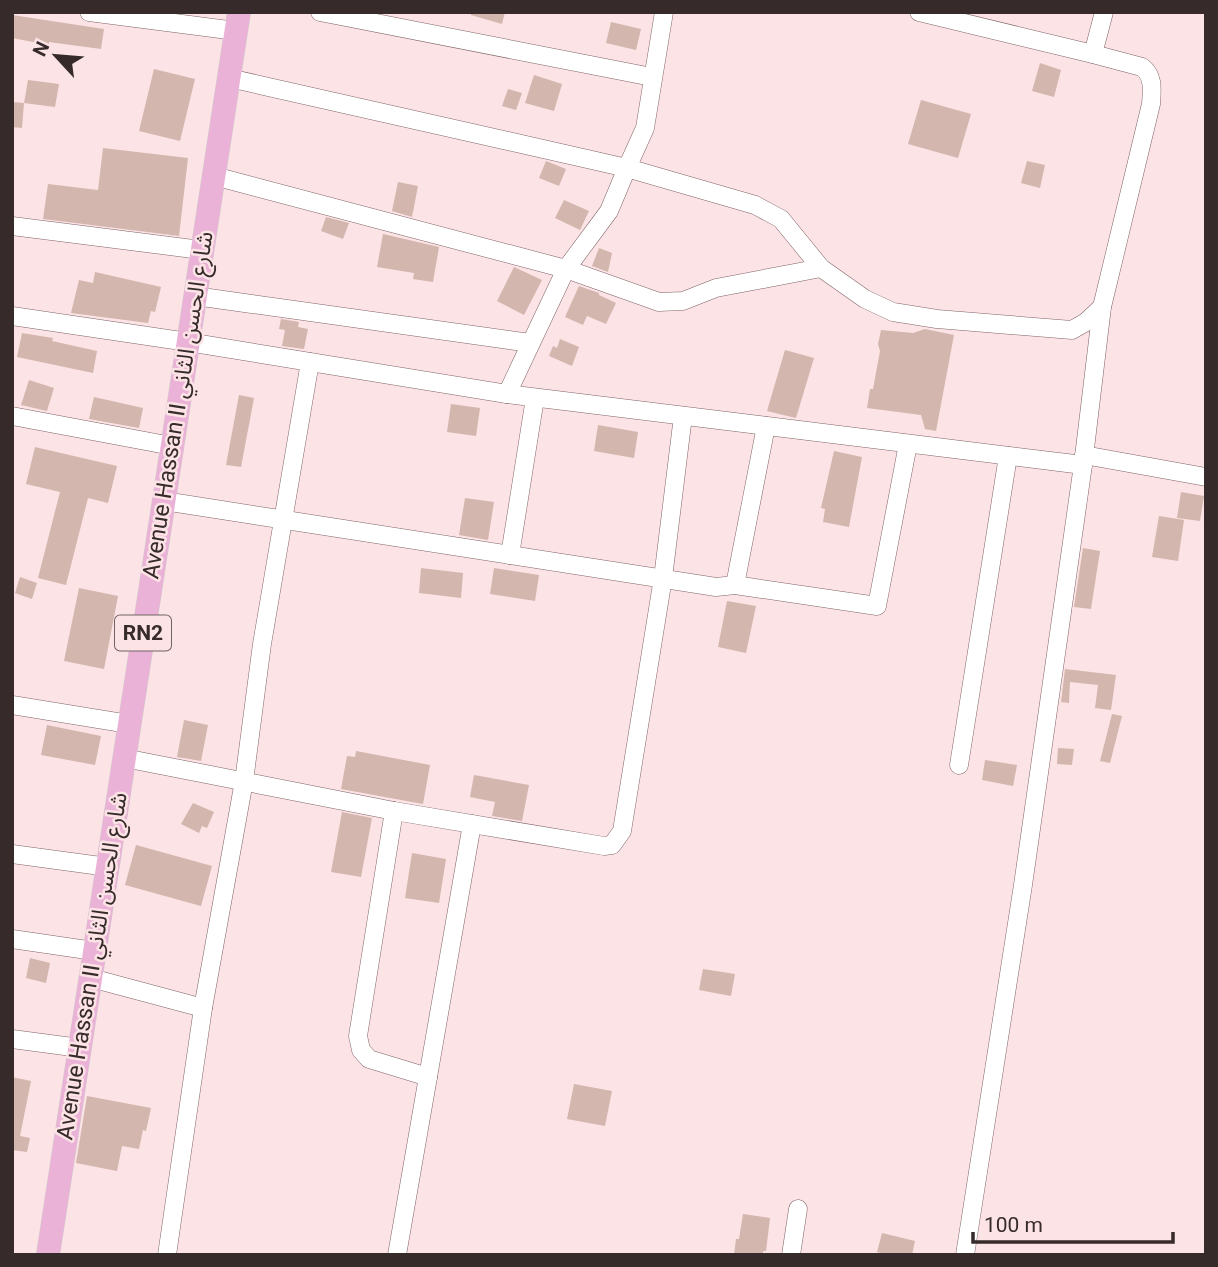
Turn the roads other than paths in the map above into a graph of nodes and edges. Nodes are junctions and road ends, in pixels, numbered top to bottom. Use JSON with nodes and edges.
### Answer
{"nodes":[{"id":1,"x":89,"y":12,"type":"edge"},
{"id":2,"x":320,"y":12,"type":"edge"},
{"id":3,"x":664,"y":12,"type":"edge"},
{"id":4,"x":919,"y":12,"type":"edge"},
{"id":5,"x":1104,"y":12,"type":"edge"},
{"id":6,"x":358,"y":16,"type":"edge"},
{"id":7,"x":420,"y":21,"type":"edge"},
{"id":8,"x":237,"y":22,"type":"edge"},
{"id":9,"x":1093,"y":54,"type":"junction"},
{"id":10,"x":652,"y":77,"type":"junction"},
{"id":11,"x":229,"y":78,"type":"junction"},
{"id":12,"x":628,"y":168,"type":"junction"},
{"id":13,"x":214,"y":176,"type":"junction"},
{"id":14,"x":12,"y":226,"type":"edge"},
{"id":15,"x":201,"y":250,"type":"junction"},
{"id":16,"x":821,"y":268,"type":"junction"},
{"id":17,"x":566,"y":269,"type":"junction"},
{"id":18,"x":195,"y":296,"type":"junction"},
{"id":19,"x":1102,"y":307,"type":"junction"},
{"id":20,"x":12,"y":316,"type":"edge"},
{"id":21,"x":188,"y":342,"type":"junction"},
{"id":22,"x":530,"y":344,"type":"junction"},
{"id":23,"x":310,"y":362,"type":"junction"},
{"id":24,"x":507,"y":394,"type":"junction"},
{"id":25,"x":535,"y":398,"type":"junction"},
{"id":26,"x":12,"y":416,"type":"edge"},
{"id":27,"x":683,"y":416,"type":"junction"},
{"id":28,"x":766,"y":426,"type":"junction"},
{"id":29,"x":908,"y":444,"type":"junction"},
{"id":30,"x":172,"y":446,"type":"junction"},
{"id":31,"x":1008,"y":456,"type":"junction"},
{"id":32,"x":1084,"y":460,"type":"junction"},
{"id":33,"x":1206,"y":477,"type":"edge"},
{"id":34,"x":164,"y":501,"type":"junction"},
{"id":35,"x":283,"y":520,"type":"junction"},
{"id":36,"x":510,"y":555,"type":"junction"},
{"id":37,"x":663,"y":578,"type":"junction"},
{"id":38,"x":735,"y":585,"type":"junction"},
{"id":39,"x":12,"y":705,"type":"edge"},
{"id":40,"x":130,"y":724,"type":"junction"},
{"id":41,"x":124,"y":758,"type":"junction"},
{"id":42,"x":959,"y":765,"type":"dead end"},
{"id":43,"x":244,"y":781,"type":"junction"},
{"id":44,"x":394,"y":811,"type":"junction"},
{"id":45,"x":472,"y":824,"type":"junction"},
{"id":46,"x":12,"y":853,"type":"edge"},
{"id":47,"x":107,"y":867,"type":"junction"},
{"id":48,"x":12,"y":939,"type":"edge"},
{"id":49,"x":94,"y":951,"type":"junction"},
{"id":50,"x":90,"y":978,"type":"junction"},
{"id":51,"x":203,"y":1008,"type":"junction"},
{"id":52,"x":12,"y":1039,"type":"edge"},
{"id":53,"x":80,"y":1048,"type":"junction"},
{"id":54,"x":428,"y":1077,"type":"junction"},
{"id":55,"x":798,"y":1209,"type":"dead end"},
{"id":56,"x":48,"y":1255,"type":"edge"},
{"id":57,"x":167,"y":1255,"type":"edge"},
{"id":58,"x":397,"y":1255,"type":"edge"},
{"id":59,"x":791,"y":1255,"type":"edge"},
{"id":60,"x":965,"y":1255,"type":"edge"}],
"edges":[{"from":1,"to":8,"type":"street"},
{"from":2,"to":6,"type":"street"},
{"from":3,"to":10,"type":"street"},
{"from":4,"to":9,"type":"street"},
{"from":5,"to":9,"type":"street"},
{"from":6,"to":7,"type":"street"},
{"from":7,"to":10,"type":"street"},
{"from":8,"to":11,"type":"main road","name":"Avenue Hassan II شارع الحسن الثاني","number":"RN2"},
{"from":9,"to":19,"type":"street"},
{"from":10,"to":12,"type":"street"},
{"from":11,"to":12,"type":"street"},
{"from":11,"to":13,"type":"main road","name":"Avenue Hassan II شارع الحسن الثاني","number":"RN2"},
{"from":12,"to":16,"type":"street"},
{"from":12,"to":17,"type":"street"},
{"from":13,"to":15,"type":"main road","name":"Avenue Hassan II شارع الحسن الثاني","number":"RN2"},
{"from":13,"to":17,"type":"street"},
{"from":14,"to":15,"type":"street"},
{"from":15,"to":18,"type":"main road","name":"Avenue Hassan II شارع الحسن الثاني","number":"RN2"},
{"from":16,"to":17,"type":"street"},
{"from":16,"to":19,"type":"street"},
{"from":17,"to":22,"type":"street"},
{"from":18,"to":21,"type":"main road","name":"Avenue Hassan II شارع الحسن الثاني","number":"RN2"},
{"from":18,"to":22,"type":"street"},
{"from":19,"to":32,"type":"street"},
{"from":20,"to":21,"type":"street"},
{"from":21,"to":23,"type":"street"},
{"from":21,"to":30,"type":"main road","name":"Avenue Hassan II شارع الحسن الثاني","number":"RN2"},
{"from":22,"to":24,"type":"street"},
{"from":23,"to":24,"type":"street"},
{"from":23,"to":35,"type":"street"},
{"from":24,"to":25,"type":"street"},
{"from":25,"to":27,"type":"street"},
{"from":25,"to":36,"type":"street"},
{"from":26,"to":30,"type":"street"},
{"from":27,"to":28,"type":"street"},
{"from":27,"to":37,"type":"street"},
{"from":28,"to":29,"type":"street"},
{"from":28,"to":38,"type":"street"},
{"from":29,"to":31,"type":"street"},
{"from":29,"to":38,"type":"street"},
{"from":30,"to":34,"type":"main road","name":"Avenue Hassan II شارع الحسن الثاني","number":"RN2"},
{"from":31,"to":32,"type":"street"},
{"from":31,"to":42,"type":"street"},
{"from":32,"to":33,"type":"street"},
{"from":32,"to":60,"type":"street"},
{"from":34,"to":35,"type":"street"},
{"from":34,"to":40,"type":"main road","name":"Avenue Hassan II شارع الحسن الثاني","number":"RN2"},
{"from":35,"to":36,"type":"street"},
{"from":35,"to":43,"type":"street"},
{"from":36,"to":37,"type":"street"},
{"from":37,"to":38,"type":"street"},
{"from":37,"to":45,"type":"street"},
{"from":39,"to":40,"type":"street"},
{"from":40,"to":41,"type":"main road","name":"Avenue Hassan II شارع الحسن الثاني","number":"RN2"},
{"from":41,"to":43,"type":"street"},
{"from":41,"to":47,"type":"main road","name":"Avenue Hassan II شارع الحسن الثاني","number":"RN2"},
{"from":43,"to":44,"type":"street"},
{"from":43,"to":51,"type":"street"},
{"from":44,"to":45,"type":"street"},
{"from":44,"to":54,"type":"street"},
{"from":45,"to":54,"type":"street"},
{"from":46,"to":47,"type":"street"},
{"from":47,"to":49,"type":"main road","name":"Avenue Hassan II شارع الحسن الثاني","number":"RN2"},
{"from":48,"to":49,"type":"street"},
{"from":49,"to":50,"type":"main road","name":"Avenue Hassan II شارع الحسن الثاني","number":"RN2"},
{"from":50,"to":51,"type":"street"},
{"from":50,"to":53,"type":"main road","name":"Avenue Hassan II شارع الحسن الثاني","number":"RN2"},
{"from":51,"to":57,"type":"street"},
{"from":52,"to":53,"type":"street"},
{"from":53,"to":56,"type":"main road","name":"Avenue Hassan II شارع الحسن الثاني","number":"RN2"},
{"from":54,"to":58,"type":"street"},
{"from":55,"to":59,"type":"street"}]}
